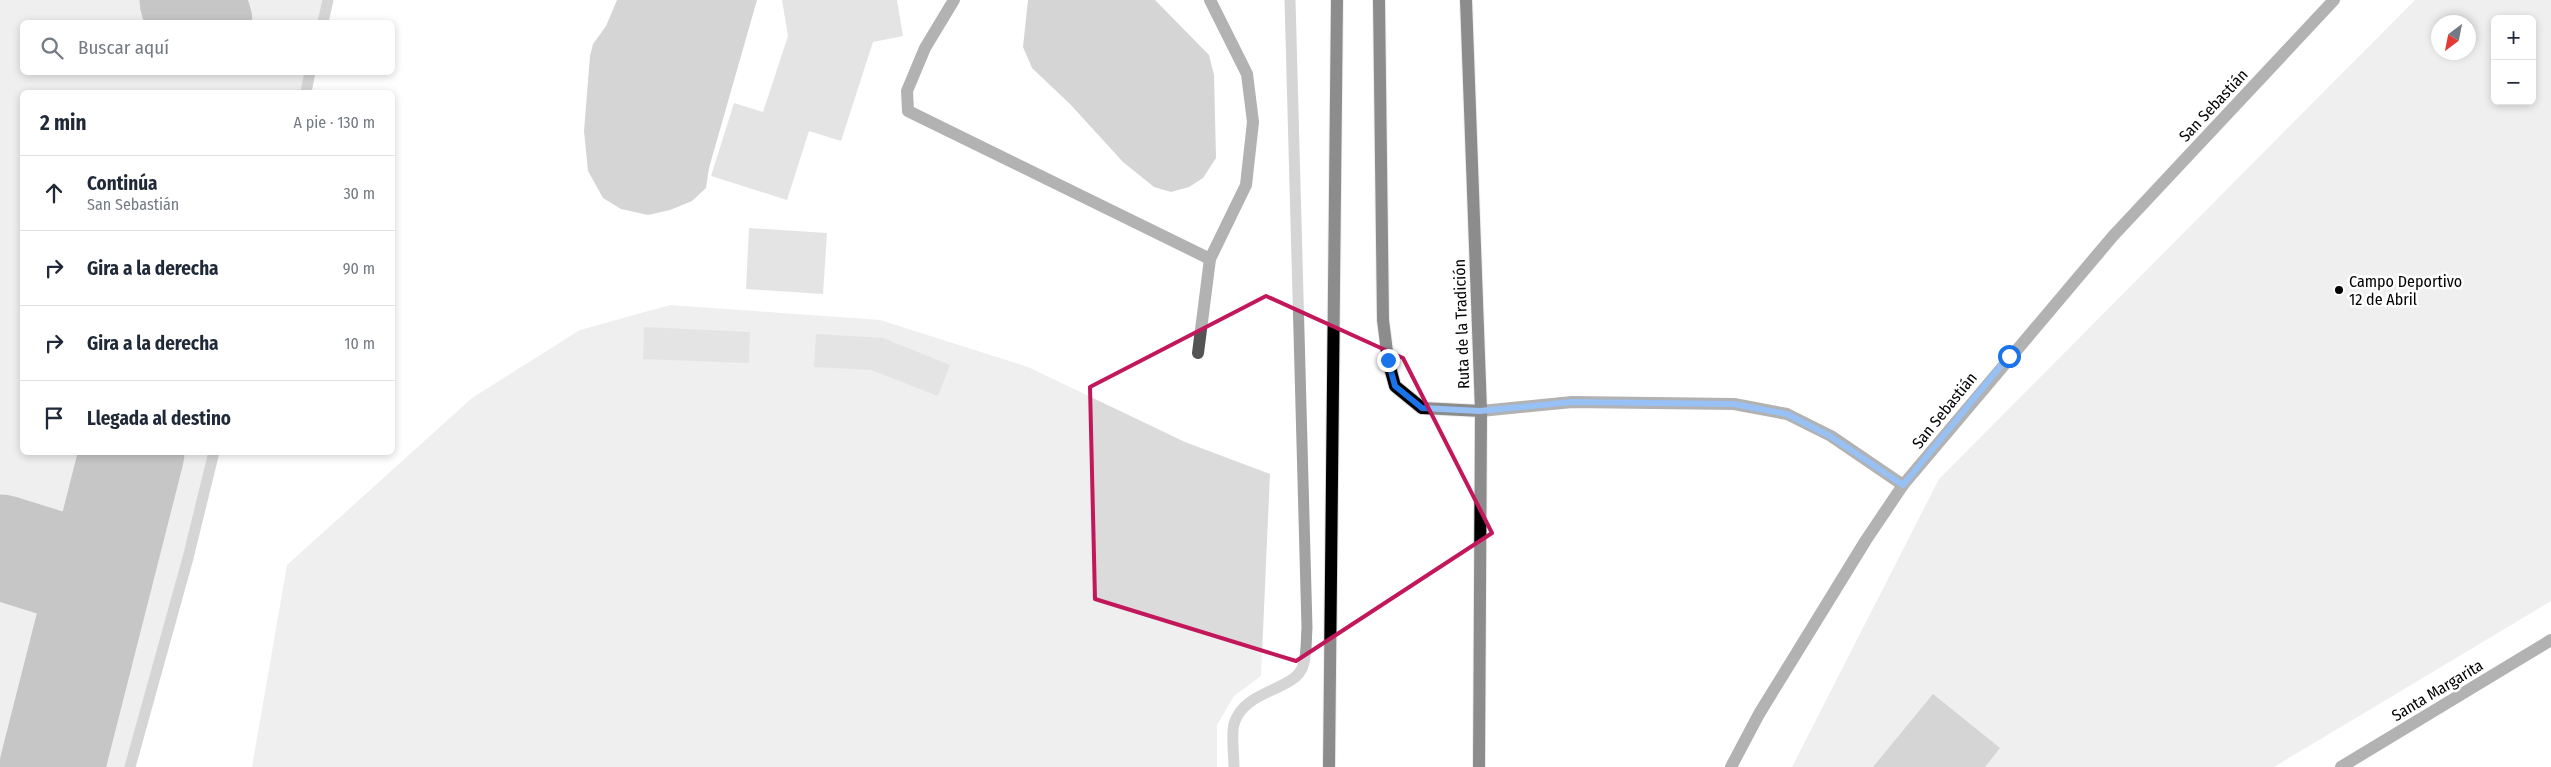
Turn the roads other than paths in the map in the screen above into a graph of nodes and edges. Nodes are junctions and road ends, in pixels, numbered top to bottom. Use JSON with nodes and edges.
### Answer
{"nodes":[{"id":1,"x":954,"y":0,"type":"edge"},
{"id":2,"x":1210,"y":0,"type":"edge"},
{"id":3,"x":1337,"y":0,"type":"edge"},
{"id":4,"x":1379,"y":0,"type":"edge"},
{"id":5,"x":1466,"y":0,"type":"edge"},
{"id":6,"x":2334,"y":0,"type":"edge"},
{"id":7,"x":1210,"y":259,"type":"junction"},
{"id":8,"x":1198,"y":352,"type":"dead end"},
{"id":9,"x":1480,"y":411,"type":"junction"},
{"id":10,"x":1903,"y":485,"type":"junction"},
{"id":11,"x":2551,"y":640,"type":"edge"},
{"id":12,"x":1329,"y":767,"type":"edge"},
{"id":13,"x":1479,"y":767,"type":"edge"},
{"id":14,"x":1732,"y":767,"type":"edge"},
{"id":15,"x":2341,"y":767,"type":"edge"}],
"edges":[{"from":1,"to":7,"type":"street"},
{"from":2,"to":7,"type":"street"},
{"from":3,"to":12,"type":"main road"},
{"from":4,"to":9,"type":"main road"},
{"from":5,"to":9,"type":"main road","name":"Ruta de la Tradición"},
{"from":6,"to":10,"type":"street","name":"San Sebastián"},
{"from":7,"to":8,"type":"street"},
{"from":9,"to":10,"type":"street"},
{"from":9,"to":13,"type":"main road","name":"Ruta de la Tradición"},
{"from":10,"to":14,"type":"street","name":"San Sebastián"},
{"from":11,"to":15,"type":"street","name":"Santa Margarita"}]}
